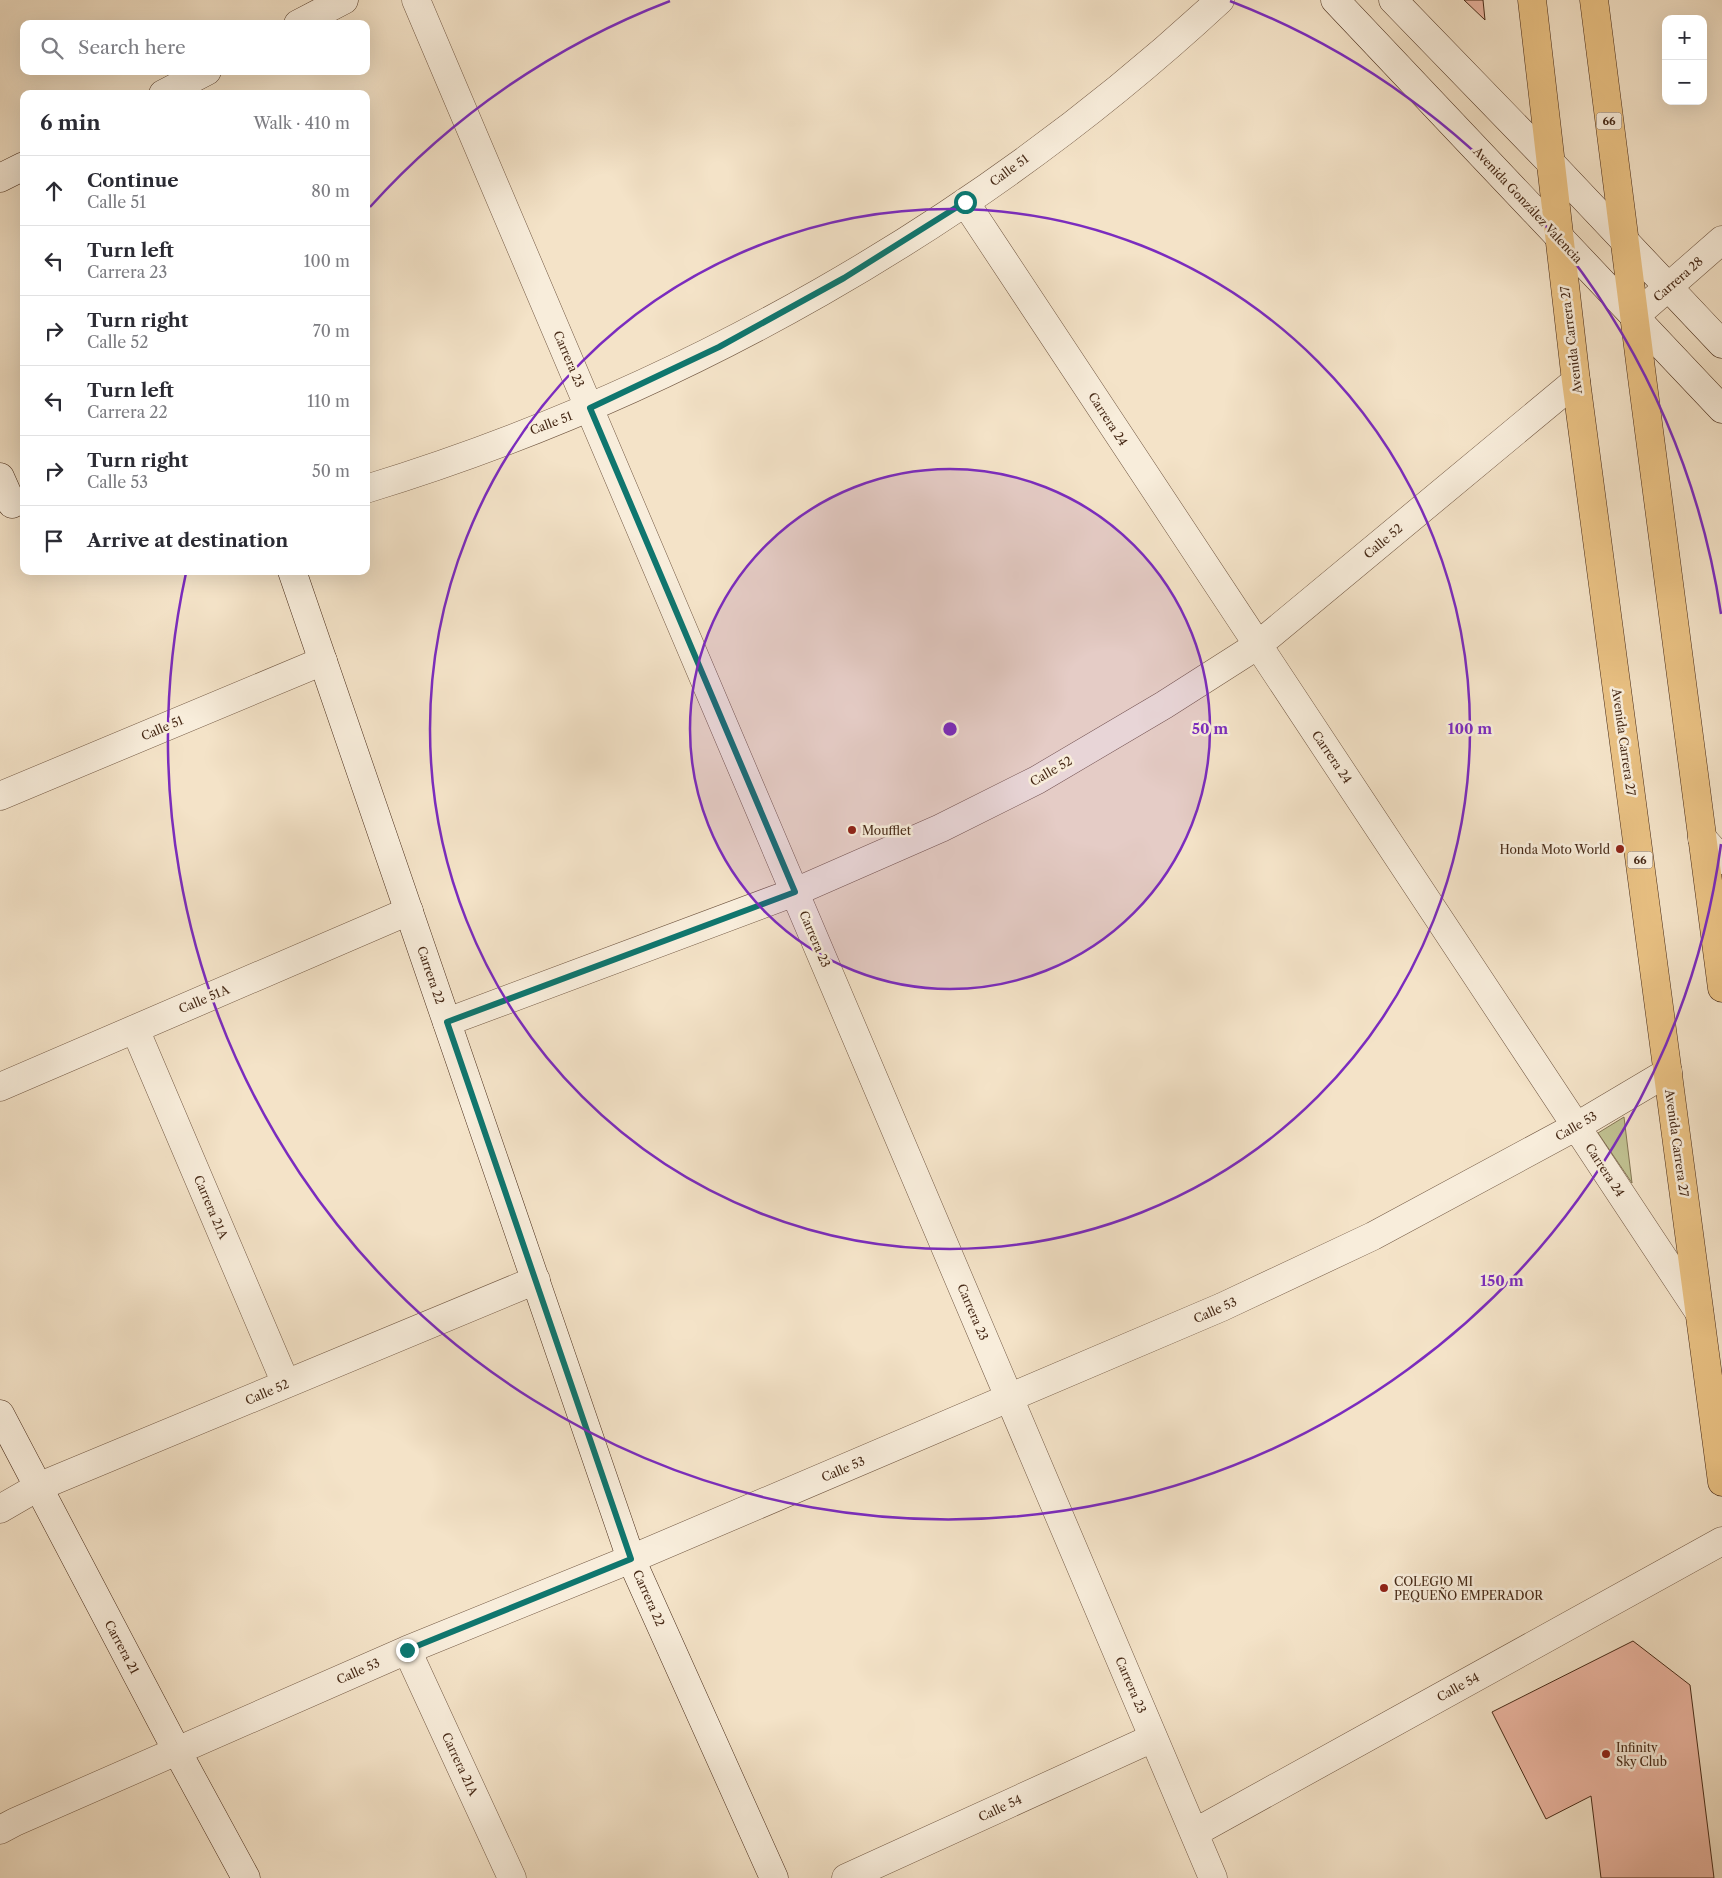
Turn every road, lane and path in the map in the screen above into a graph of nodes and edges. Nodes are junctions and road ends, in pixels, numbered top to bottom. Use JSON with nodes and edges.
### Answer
{"nodes":[{"id":1,"x":344,"y":0,"type":"edge"},
{"id":2,"x":416,"y":0,"type":"edge"},
{"id":3,"x":1220,"y":0,"type":"edge"},
{"id":4,"x":1335,"y":0,"type":"edge"},
{"id":5,"x":1393,"y":0,"type":"edge"},
{"id":6,"x":1532,"y":0,"type":"edge"},
{"id":7,"x":1594,"y":0,"type":"edge"},
{"id":8,"x":306,"y":20,"type":"edge"},
{"id":9,"x":199,"y":75,"type":"edge"},
{"id":10,"x":171,"y":90,"type":"edge"},
{"id":11,"x":1551,"y":163,"type":"junction"},
{"id":12,"x":20,"y":168,"type":"edge"},
{"id":13,"x":0,"y":178,"type":"edge"},
{"id":14,"x":965,"y":202,"type":"junction"},
{"id":15,"x":1559,"y":238,"type":"junction"},
{"id":16,"x":1722,"y":240,"type":"edge"},
{"id":17,"x":1625,"y":242,"type":"junction"},
{"id":18,"x":1668,"y":287,"type":"junction"},
{"id":19,"x":1634,"y":317,"type":"junction"},
{"id":20,"x":1722,"y":344,"type":"edge"},
{"id":21,"x":1576,"y":381,"type":"junction"},
{"id":22,"x":590,"y":408,"type":"junction"},
{"id":23,"x":1722,"y":409,"type":"edge"},
{"id":24,"x":0,"y":477,"type":"edge"},
{"id":25,"x":370,"y":487,"type":"edge"},
{"id":26,"x":12,"y":504,"type":"edge"},
{"id":27,"x":293,"y":575,"type":"edge"},
{"id":28,"x":1258,"y":645,"type":"junction"},
{"id":29,"x":323,"y":660,"type":"junction"},
{"id":30,"x":0,"y":796,"type":"edge"},
{"id":31,"x":1702,"y":838,"type":"junction"},
{"id":32,"x":1722,"y":860,"type":"edge"},
{"id":33,"x":795,"y":892,"type":"junction"},
{"id":34,"x":409,"y":911,"type":"junction"},
{"id":35,"x":1722,"y":988,"type":"edge"},
{"id":36,"x":447,"y":1022,"type":"junction"},
{"id":37,"x":135,"y":1029,"type":"junction"},
{"id":38,"x":1668,"y":1072,"type":"junction"},
{"id":39,"x":0,"y":1087,"type":"edge"},
{"id":40,"x":1576,"y":1126,"type":"junction"},
{"id":41,"x":536,"y":1280,"type":"junction"},
{"id":42,"x":1700,"y":1312,"type":"junction"},
{"id":43,"x":286,"y":1384,"type":"junction"},
{"id":44,"x":1010,"y":1399,"type":"junction"},
{"id":45,"x":0,"y":1414,"type":"edge"},
{"id":46,"x":1722,"y":1482,"type":"edge"},
{"id":47,"x":38,"y":1487,"type":"junction"},
{"id":48,"x":0,"y":1508,"type":"edge"},
{"id":49,"x":1722,"y":1541,"type":"edge"},
{"id":50,"x":631,"y":1559,"type":"junction"},
{"id":51,"x":407,"y":1650,"type":"junction"},
{"id":52,"x":1153,"y":1738,"type":"junction"},
{"id":53,"x":177,"y":1751,"type":"junction"},
{"id":54,"x":0,"y":1830,"type":"edge"},
{"id":55,"x":1194,"y":1833,"type":"junction"},
{"id":56,"x":246,"y":1878,"type":"edge"},
{"id":57,"x":512,"y":1878,"type":"edge"},
{"id":58,"x":774,"y":1878,"type":"edge"},
{"id":59,"x":846,"y":1878,"type":"edge"},
{"id":60,"x":1213,"y":1878,"type":"edge"}],
"edges":[{"from":1,"to":8,"type":"street"},
{"from":2,"to":22,"type":"street","name":"Carrera 23"},
{"from":3,"to":14,"type":"street","name":"Calle 51"},
{"from":4,"to":15,"type":"street","name":"Avenida González Valencia"},
{"from":5,"to":11,"type":"street"},
{"from":6,"to":11,"type":"highway","name":"Avenida Carrera 27","number":"66"},
{"from":7,"to":17,"type":"highway","number":"66"},
{"from":9,"to":10,"type":"street"},
{"from":11,"to":15,"type":"highway","name":"Avenida Carrera 27","number":"66"},
{"from":11,"to":17,"type":"street"},
{"from":12,"to":13,"type":"street"},
{"from":14,"to":22,"type":"street","name":"Calle 51"},
{"from":14,"to":28,"type":"street","name":"Carrera 24"},
{"from":15,"to":19,"type":"street","name":"Avenida González Valencia"},
{"from":15,"to":21,"type":"highway","name":"Avenida Carrera 27","number":"66"},
{"from":16,"to":18,"type":"street","name":"Carrera 28"},
{"from":17,"to":18,"type":"street"},
{"from":17,"to":19,"type":"highway","number":"66"},
{"from":18,"to":19,"type":"street","name":"Carrera 28"},
{"from":18,"to":20,"type":"street"},
{"from":19,"to":23,"type":"street","name":"Avenida González Valencia"},
{"from":19,"to":31,"type":"highway","number":"66"},
{"from":21,"to":28,"type":"street","name":"Calle 52"},
{"from":21,"to":38,"type":"highway","name":"Avenida Carrera 27","number":"66"},
{"from":22,"to":25,"type":"street","name":"Calle 51"},
{"from":22,"to":33,"type":"street","name":"Carrera 23"},
{"from":24,"to":26,"type":"street"},
{"from":27,"to":29,"type":"street","name":"Carrera 22"},
{"from":28,"to":33,"type":"street","name":"Calle 52"},
{"from":28,"to":40,"type":"street","name":"Carrera 24"},
{"from":29,"to":30,"type":"street","name":"Calle 51"},
{"from":29,"to":34,"type":"street","name":"Carrera 22"},
{"from":31,"to":32,"type":"street"},
{"from":31,"to":35,"type":"highway","number":"66"},
{"from":33,"to":36,"type":"street","name":"Calle 52"},
{"from":33,"to":44,"type":"street","name":"Carrera 23"},
{"from":34,"to":36,"type":"street","name":"Carrera 22"},
{"from":34,"to":37,"type":"street","name":"Calle 51A"},
{"from":36,"to":41,"type":"street","name":"Carrera 22"},
{"from":37,"to":39,"type":"street","name":"Calle 51A"},
{"from":37,"to":43,"type":"street","name":"Carrera 21A"},
{"from":38,"to":40,"type":"street","name":"Calle 53"},
{"from":38,"to":42,"type":"highway","name":"Avenida Carrera 27","number":"66"},
{"from":40,"to":42,"type":"street","name":"Carrera 24"},
{"from":40,"to":44,"type":"street","name":"Calle 53"},
{"from":41,"to":43,"type":"street","name":"Calle 52"},
{"from":41,"to":50,"type":"street","name":"Carrera 22"},
{"from":42,"to":46,"type":"highway","name":"Avenida Carrera 27","number":"66"},
{"from":43,"to":47,"type":"street","name":"Calle 52"},
{"from":44,"to":50,"type":"street","name":"Calle 53"},
{"from":44,"to":52,"type":"street","name":"Carrera 23"},
{"from":45,"to":47,"type":"street","name":"Carrera 21"},
{"from":47,"to":48,"type":"street","name":"Calle 52"},
{"from":47,"to":53,"type":"street","name":"Carrera 21"},
{"from":49,"to":55,"type":"street","name":"Calle 54"},
{"from":50,"to":51,"type":"street","name":"Calle 53"},
{"from":50,"to":58,"type":"street","name":"Carrera 22"},
{"from":51,"to":53,"type":"street","name":"Calle 53"},
{"from":51,"to":57,"type":"street","name":"Carrera 21A"},
{"from":52,"to":55,"type":"street","name":"Carrera 23"},
{"from":52,"to":59,"type":"street","name":"Calle 54"},
{"from":53,"to":54,"type":"street","name":"Calle 53"},
{"from":53,"to":56,"type":"street","name":"Carrera 21"},
{"from":55,"to":60,"type":"street","name":"Carrera 23"}]}
